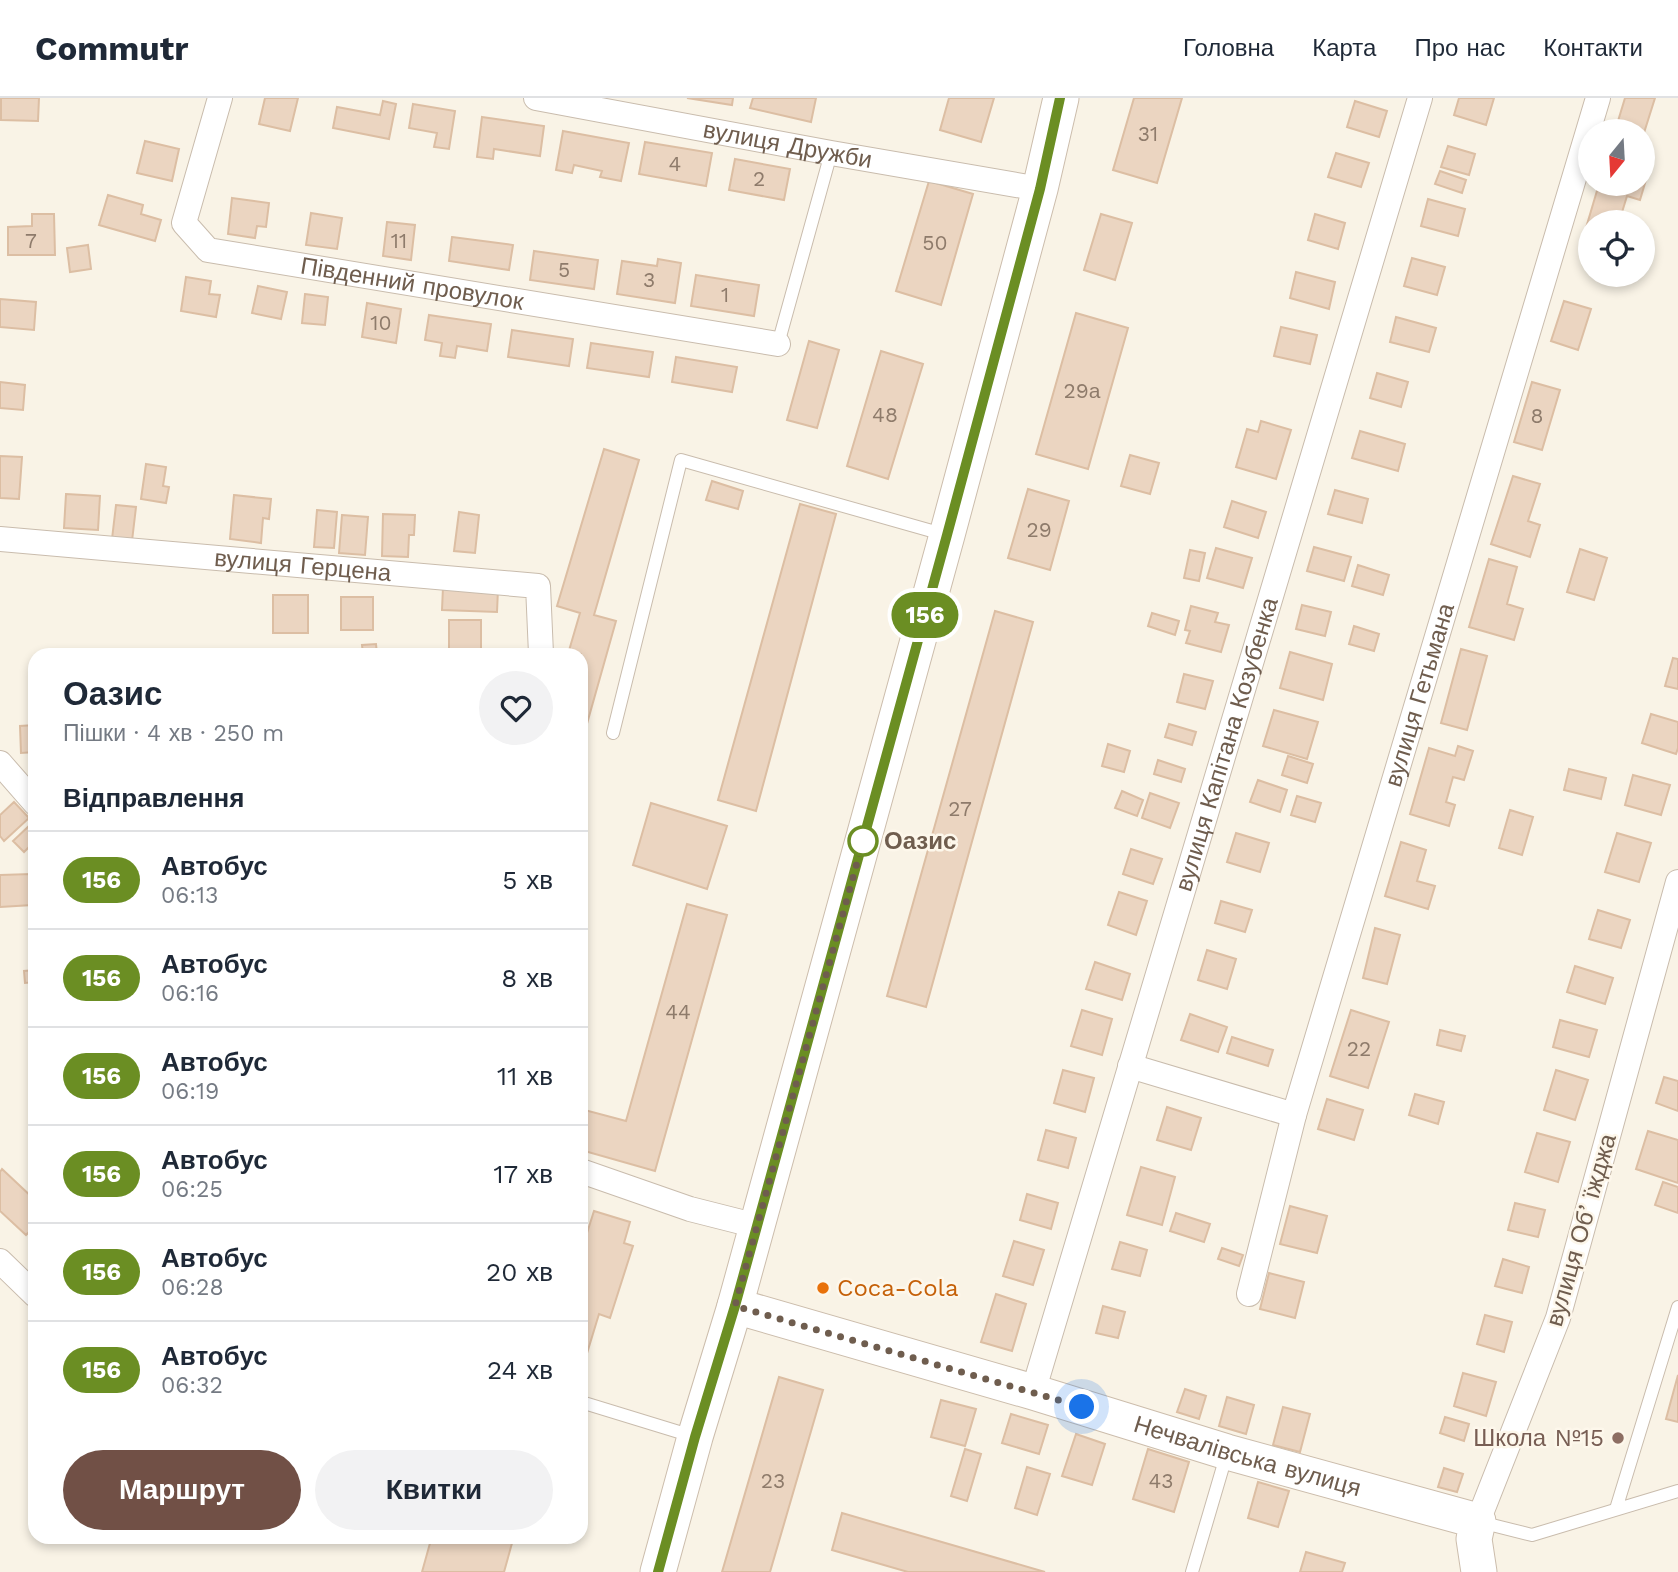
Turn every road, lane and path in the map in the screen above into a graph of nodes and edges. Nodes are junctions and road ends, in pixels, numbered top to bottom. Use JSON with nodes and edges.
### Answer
{"nodes":[{"id":1,"x":220,"y":98,"type":"edge"},
{"id":2,"x":536,"y":98,"type":"edge"},
{"id":3,"x":1060,"y":98,"type":"edge"},
{"id":4,"x":1420,"y":98,"type":"edge"},
{"id":5,"x":1598,"y":98,"type":"edge"},
{"id":6,"x":831,"y":153,"type":"junction"},
{"id":7,"x":1040,"y":189,"type":"junction"},
{"id":8,"x":778,"y":344,"type":"joint"},
{"id":9,"x":947,"y":535,"type":"junction"},
{"id":10,"x":0,"y":539,"type":"edge"},
{"id":11,"x":541,"y":648,"type":"edge"},
{"id":12,"x":613,"y":733,"type":"dead end"},
{"id":13,"x":0,"y":763,"type":"edge"},
{"id":14,"x":28,"y":795,"type":"edge"},
{"id":15,"x":1678,"y":882,"type":"edge"},
{"id":16,"x":1130,"y":1066,"type":"junction"},
{"id":17,"x":1294,"y":1115,"type":"junction"},
{"id":18,"x":588,"y":1173,"type":"edge"},
{"id":19,"x":757,"y":1226,"type":"junction"},
{"id":20,"x":0,"y":1261,"type":"edge"},
{"id":21,"x":28,"y":1288,"type":"edge"},
{"id":22,"x":1250,"y":1294,"type":"dead end"},
{"id":23,"x":735,"y":1306,"type":"junction"},
{"id":24,"x":1678,"y":1307,"type":"edge"},
{"id":25,"x":1033,"y":1392,"type":"junction"},
{"id":26,"x":588,"y":1404,"type":"edge"},
{"id":27,"x":695,"y":1437,"type":"junction"},
{"id":28,"x":1227,"y":1452,"type":"junction"},
{"id":29,"x":1678,"y":1491,"type":"edge"},
{"id":30,"x":1616,"y":1509,"type":"junction"},
{"id":31,"x":1478,"y":1521,"type":"junction"},
{"id":32,"x":658,"y":1572,"type":"edge"},
{"id":33,"x":1192,"y":1572,"type":"edge"},
{"id":34,"x":1479,"y":1572,"type":"edge"}],
"edges":[{"from":1,"to":8,"type":"street","name":"Південний провулок"},
{"from":2,"to":6,"type":"street","name":"вулиця Дружби"},
{"from":3,"to":7,"type":"street"},
{"from":4,"to":16,"type":"street","name":"вулиця Капітана Козубенка"},
{"from":5,"to":17,"type":"street","name":"вулиця Гетьмана"},
{"from":6,"to":7,"type":"street","name":"вулиця Дружби"},
{"from":6,"to":8,"type":"lane"},
{"from":7,"to":9,"type":"street"},
{"from":9,"to":12,"type":"lane"},
{"from":9,"to":19,"type":"street"},
{"from":10,"to":11,"type":"street","name":"вулиця Герцена"},
{"from":13,"to":14,"type":"street"},
{"from":15,"to":31,"type":"street","name":"вулиця Обʼїжджа"},
{"from":16,"to":17,"type":"street"},
{"from":16,"to":25,"type":"street","name":"вулиця Капітана Козубенка"},
{"from":17,"to":22,"type":"street","name":"вулиця Гетьмана"},
{"from":18,"to":19,"type":"street"},
{"from":19,"to":23,"type":"street"},
{"from":20,"to":21,"type":"street"},
{"from":23,"to":25,"type":"street","name":"Нечвалівська вулиця"},
{"from":23,"to":27,"type":"street"},
{"from":24,"to":30,"type":"lane"},
{"from":25,"to":28,"type":"street","name":"Нечвалівська вулиця"},
{"from":26,"to":27,"type":"lane"},
{"from":27,"to":32,"type":"street"},
{"from":28,"to":31,"type":"street","name":"Нечвалівська вулиця"},
{"from":28,"to":33,"type":"lane"},
{"from":29,"to":30,"type":"lane"},
{"from":30,"to":31,"type":"lane"},
{"from":31,"to":34,"type":"street","name":"вулиця Обʼїжджа"}]}
